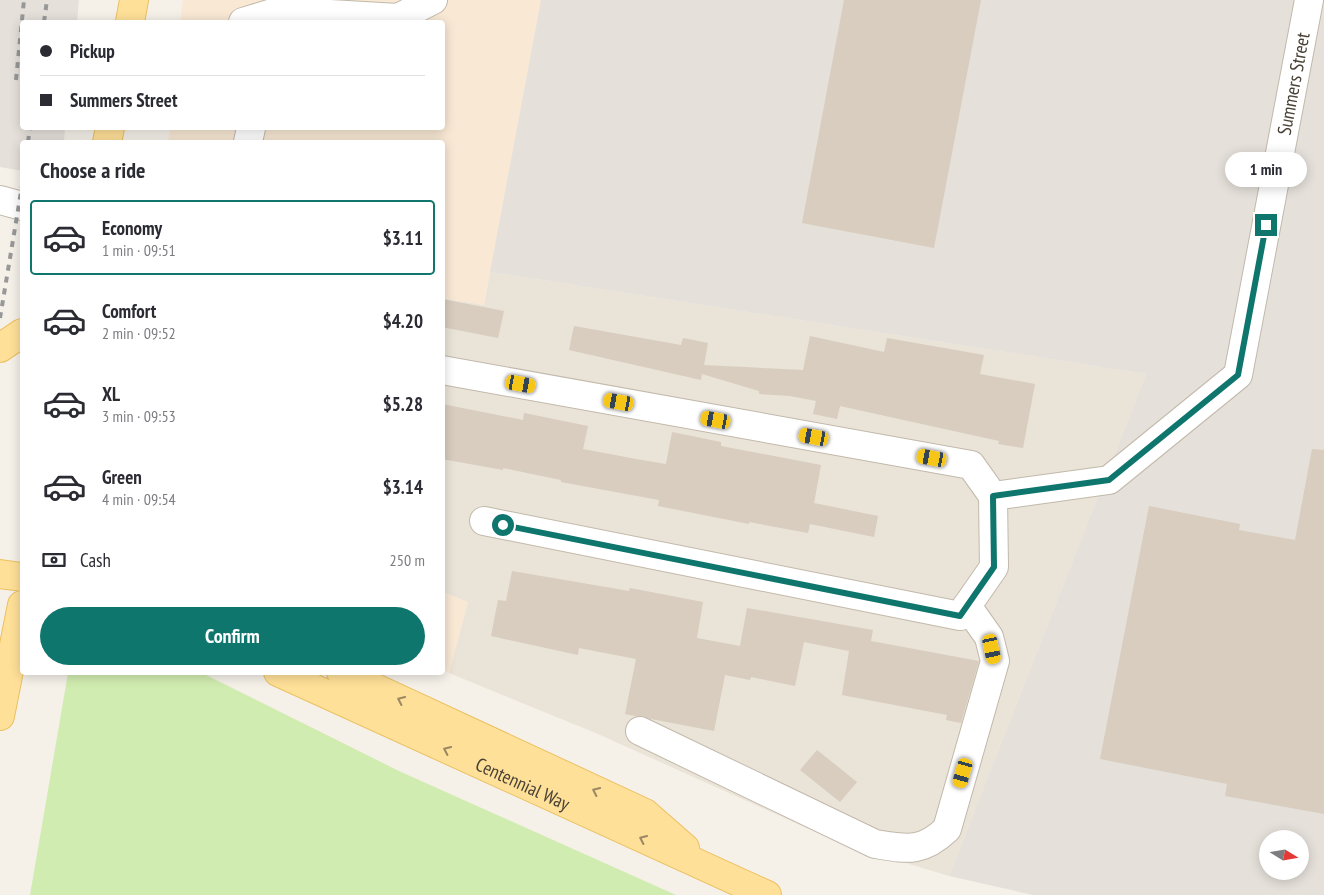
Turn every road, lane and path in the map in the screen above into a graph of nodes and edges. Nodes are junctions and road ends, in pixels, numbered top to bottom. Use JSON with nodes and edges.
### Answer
{"nodes":[{"id":1,"x":134,"y":0,"type":"edge"},
{"id":2,"x":433,"y":0,"type":"edge"},
{"id":3,"x":1309,"y":0,"type":"edge"},
{"id":4,"x":280,"y":11,"type":"edge"},
{"id":5,"x":130,"y":20,"type":"edge"},
{"id":6,"x":250,"y":20,"type":"edge"},
{"id":7,"x":0,"y":200,"type":"edge"},
{"id":8,"x":20,"y":205,"type":"edge"},
{"id":9,"x":20,"y":334,"type":"edge"},
{"id":10,"x":0,"y":348,"type":"edge"},
{"id":11,"x":445,"y":371,"type":"edge"},
{"id":12,"x":993,"y":496,"type":"junction"},
{"id":13,"x":484,"y":521,"type":"dead end"},
{"id":14,"x":0,"y":574,"type":"edge"},
{"id":15,"x":20,"y":577,"type":"edge"},
{"id":16,"x":967,"y":606,"type":"junction"},
{"id":17,"x":20,"y":615,"type":"edge"},
{"id":18,"x":285,"y":675,"type":"edge"},
{"id":19,"x":347,"y":675,"type":"edge"},
{"id":20,"x":0,"y":716,"type":"edge"},
{"id":21,"x":640,"y":731,"type":"dead end"},
{"id":22,"x":706,"y":868,"type":"junction"},
{"id":23,"x":767,"y":895,"type":"edge"}],
"edges":[{"from":1,"to":5,"type":"main road"},
{"from":2,"to":4,"type":"street"},
{"from":3,"to":12,"type":"street","name":"Summers Street"},
{"from":4,"to":6,"type":"street"},
{"from":7,"to":8,"type":"street"},
{"from":9,"to":10,"type":"main road"},
{"from":11,"to":12,"type":"street"},
{"from":12,"to":16,"type":"street"},
{"from":13,"to":16,"type":"street"},
{"from":14,"to":15,"type":"main road"},
{"from":16,"to":21,"type":"street"},
{"from":17,"to":20,"type":"main road"},
{"from":22,"to":18,"type":"main road","name":"Centennial Way","one_way":true},
{"from":22,"to":19,"type":"main road","one_way":true},
{"from":22,"to":23,"type":"main road","name":"Centennial Way"}]}
